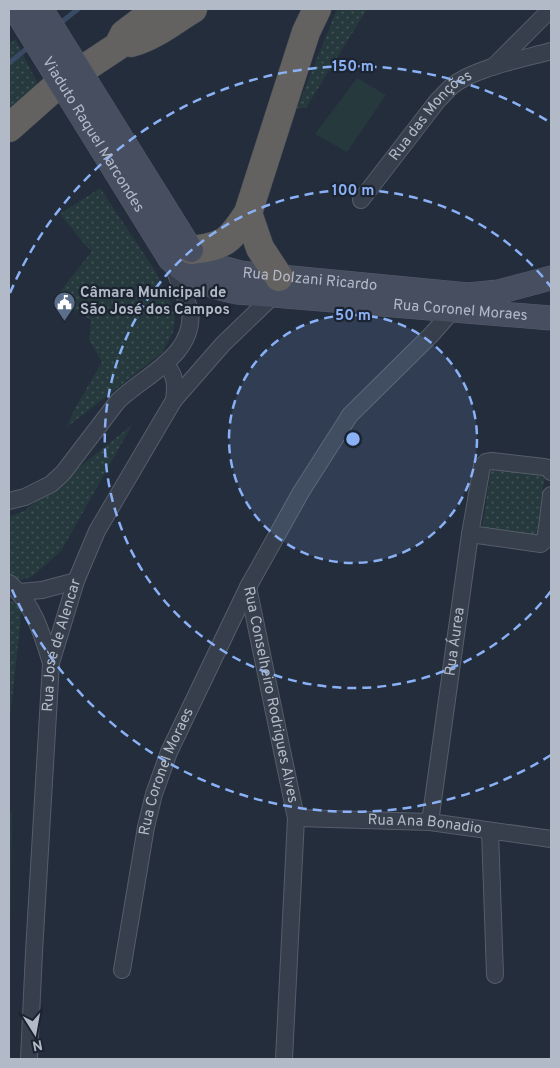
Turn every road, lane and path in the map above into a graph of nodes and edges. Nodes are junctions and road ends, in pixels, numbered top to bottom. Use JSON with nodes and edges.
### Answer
{"nodes":[{"id":1,"x":15,"y":9,"type":"edge"},
{"id":2,"x":20,"y":9,"type":"edge"},
{"id":3,"x":41,"y":9,"type":"edge"},
{"id":4,"x":156,"y":9,"type":"edge"},
{"id":5,"x":193,"y":9,"type":"edge"},
{"id":6,"x":551,"y":9,"type":"edge"},
{"id":7,"x":309,"y":17,"type":"edge"},
{"id":8,"x":9,"y":19,"type":"edge"},
{"id":9,"x":118,"y":46,"type":"junction"},
{"id":10,"x":551,"y":51,"type":"edge"},
{"id":11,"x":491,"y":68,"type":"junction"},
{"id":12,"x":9,"y":128,"type":"edge"},
{"id":13,"x":361,"y":200,"type":"dead end"},
{"id":14,"x":248,"y":213,"type":"junction"},
{"id":15,"x":181,"y":254,"type":"junction"},
{"id":16,"x":551,"y":279,"type":"edge"},
{"id":17,"x":277,"y":286,"type":"junction"},
{"id":18,"x":453,"y":310,"type":"junction"},
{"id":19,"x":551,"y":311,"type":"edge"},
{"id":20,"x":551,"y":318,"type":"edge"},
{"id":21,"x":165,"y":364,"type":"junction"},
{"id":22,"x":174,"y":400,"type":"junction"},
{"id":23,"x":551,"y":472,"type":"edge"},
{"id":24,"x":551,"y":495,"type":"edge"},
{"id":25,"x":9,"y":501,"type":"edge"},
{"id":26,"x":549,"y":527,"type":"edge"},
{"id":27,"x":470,"y":534,"type":"junction"},
{"id":28,"x":76,"y":581,"type":"junction"},
{"id":29,"x":248,"y":587,"type":"junction"},
{"id":30,"x":14,"y":588,"type":"edge"},
{"id":31,"x":51,"y":663,"type":"junction"},
{"id":32,"x":296,"y":818,"type":"junction"},
{"id":33,"x":430,"y":822,"type":"junction"},
{"id":34,"x":490,"y":831,"type":"junction"},
{"id":35,"x":551,"y":839,"type":"edge"},
{"id":36,"x":122,"y":970,"type":"dead end"},
{"id":37,"x":495,"y":975,"type":"dead end"},
{"id":38,"x":29,"y":1059,"type":"edge"},
{"id":39,"x":284,"y":1059,"type":"edge"}],
"edges":[{"from":1,"to":15,"type":"main road","name":"Viaduto Raquel Marcondes","bridge":true},
{"from":2,"to":8,"type":"highway"},
{"from":3,"to":15,"type":"main road","name":"Viaduto Raquel Marcondes","bridge":true},
{"from":4,"to":9,"type":"highway"},
{"from":5,"to":9,"type":"highway"},
{"from":6,"to":11,"type":"street","name":"Rua das Monções"},
{"from":7,"to":14,"type":"highway"},
{"from":9,"to":12,"type":"highway"},
{"from":10,"to":11,"type":"street","name":"Rua das Monções"},
{"from":11,"to":13,"type":"street","name":"Rua das Monções"},
{"from":14,"to":15,"type":"highway"},
{"from":14,"to":17,"type":"highway"},
{"from":15,"to":17,"type":"main road","name":"Rua Dolzani Ricardo"},
{"from":15,"to":21,"type":"street"},
{"from":16,"to":17,"type":"main road","name":"Rua Dolzani Ricardo"},
{"from":16,"to":19,"type":"main road"},
{"from":17,"to":18,"type":"main road","name":"Rua Coronel Moraes"},
{"from":17,"to":22,"type":"street","name":"Rua José de Alencar"},
{"from":18,"to":20,"type":"main road","name":"Rua Coronel Moraes"},
{"from":18,"to":29,"type":"street","name":"Rua Conselheiro Rodrigues Alves"},
{"from":21,"to":22,"type":"street"},
{"from":21,"to":25,"type":"street"},
{"from":22,"to":28,"type":"street","name":"Rua José de Alencar"},
{"from":23,"to":27,"type":"street","name":"Rua Áurea"},
{"from":24,"to":26,"type":"street"},
{"from":26,"to":27,"type":"street"},
{"from":27,"to":33,"type":"street","name":"Rua Áurea"},
{"from":28,"to":30,"type":"street"},
{"from":28,"to":31,"type":"street","name":"Rua José de Alencar"},
{"from":29,"to":32,"type":"street","name":"Rua Conselheiro Rodrigues Alves"},
{"from":29,"to":36,"type":"street","name":"Rua Coronel Moraes"},
{"from":30,"to":31,"type":"street"},
{"from":31,"to":38,"type":"street","name":"Rua José de Alencar"},
{"from":32,"to":33,"type":"street","name":"Rua Ana Bonadio"},
{"from":32,"to":39,"type":"street","name":"Rua Conselheiro Rodrigues Alves"},
{"from":33,"to":34,"type":"street","name":"Rua Ana Bonadio"},
{"from":34,"to":35,"type":"street","name":"Rua Ana Bonadio"},
{"from":34,"to":37,"type":"street"}]}
